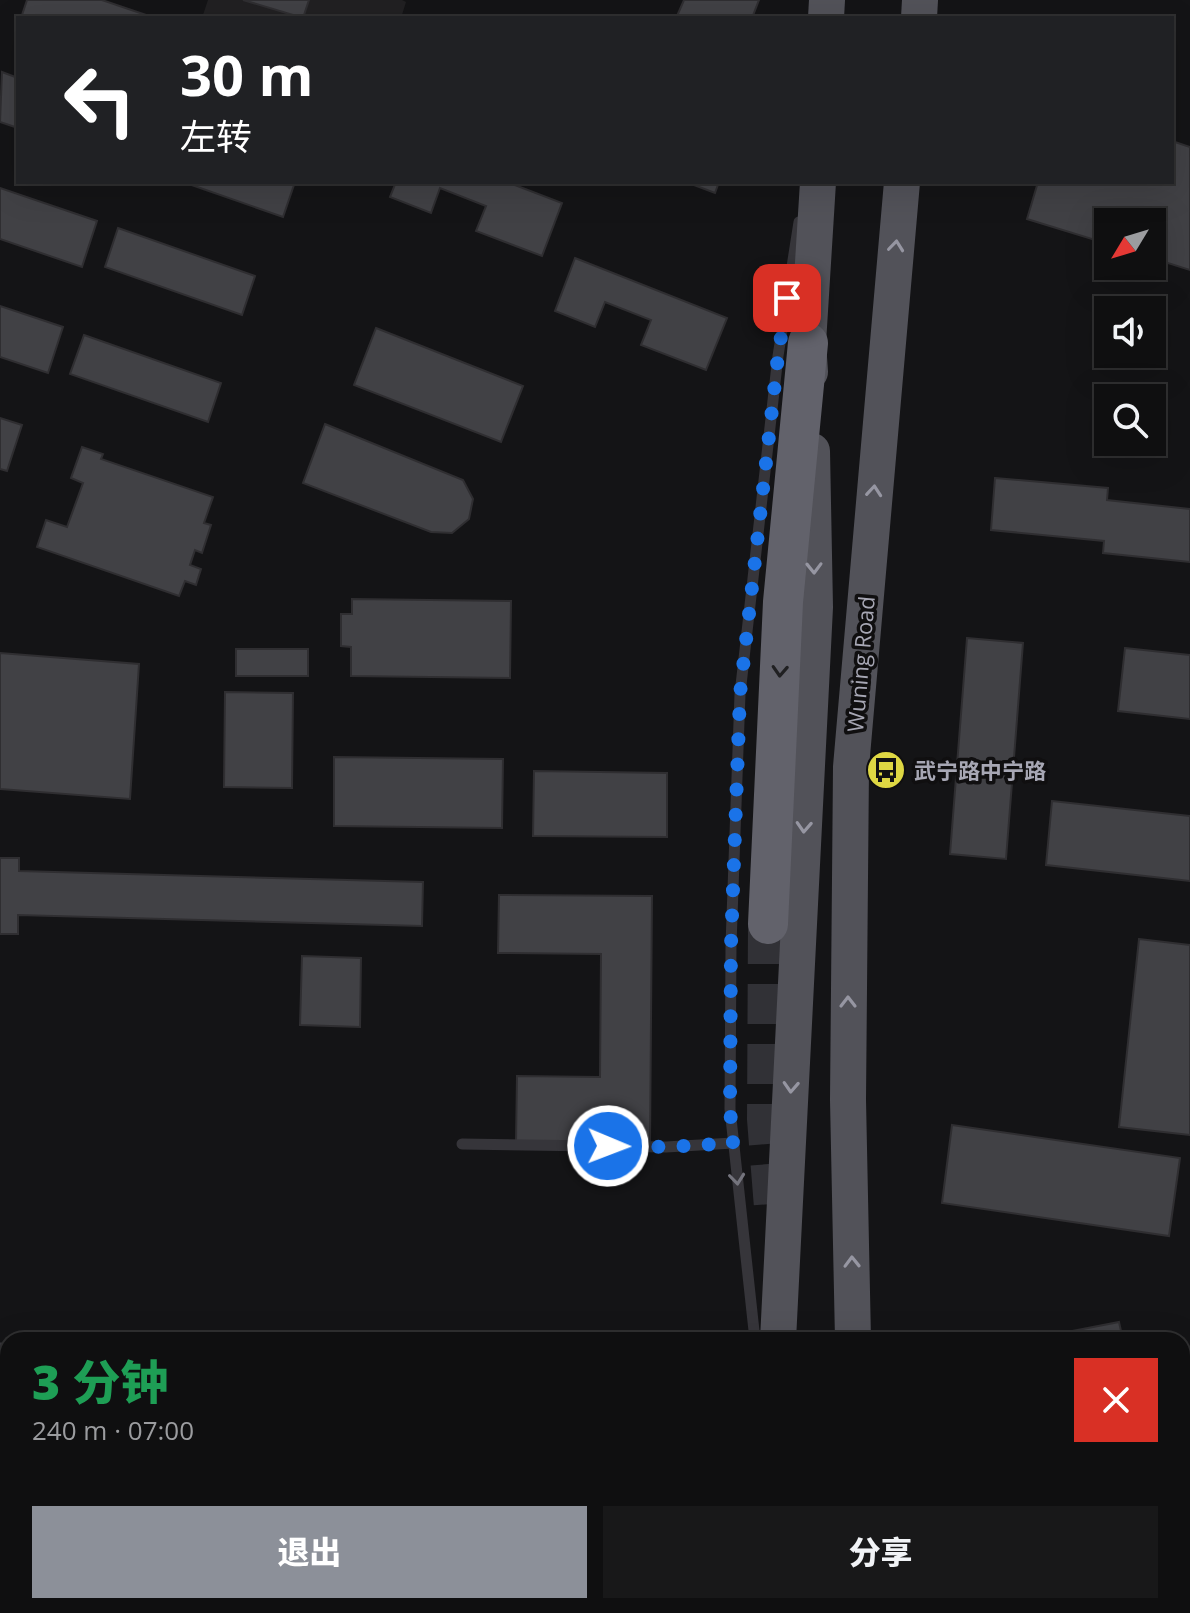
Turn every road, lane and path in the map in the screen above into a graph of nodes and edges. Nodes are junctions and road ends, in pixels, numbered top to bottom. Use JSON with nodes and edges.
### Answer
{"nodes":[{"id":1,"x":902,"y":184,"type":"edge"},
{"id":2,"x":809,"y":196,"type":"edge"},
{"id":3,"x":808,"y":343,"type":"junction"},
{"id":4,"x":768,"y":924,"type":"tunnel mouth"},
{"id":5,"x":733,"y":1143,"type":"junction"},
{"id":6,"x":462,"y":1144,"type":"dead end"},
{"id":7,"x":754,"y":1332,"type":"edge"},
{"id":8,"x":778,"y":1332,"type":"edge"},
{"id":9,"x":853,"y":1332,"type":"edge"}],
"edges":[{"from":9,"to":1,"type":"main road","name":"Wuning Road","one_way":true},
{"from":2,"to":3,"type":"main road"},
{"from":2,"to":5,"type":"lane"},
{"from":3,"to":4,"type":"highway","one_way":true},
{"from":3,"to":8,"type":"main road","one_way":true},
{"from":5,"to":6,"type":"lane"},
{"from":5,"to":7,"type":"lane","one_way":true}]}
